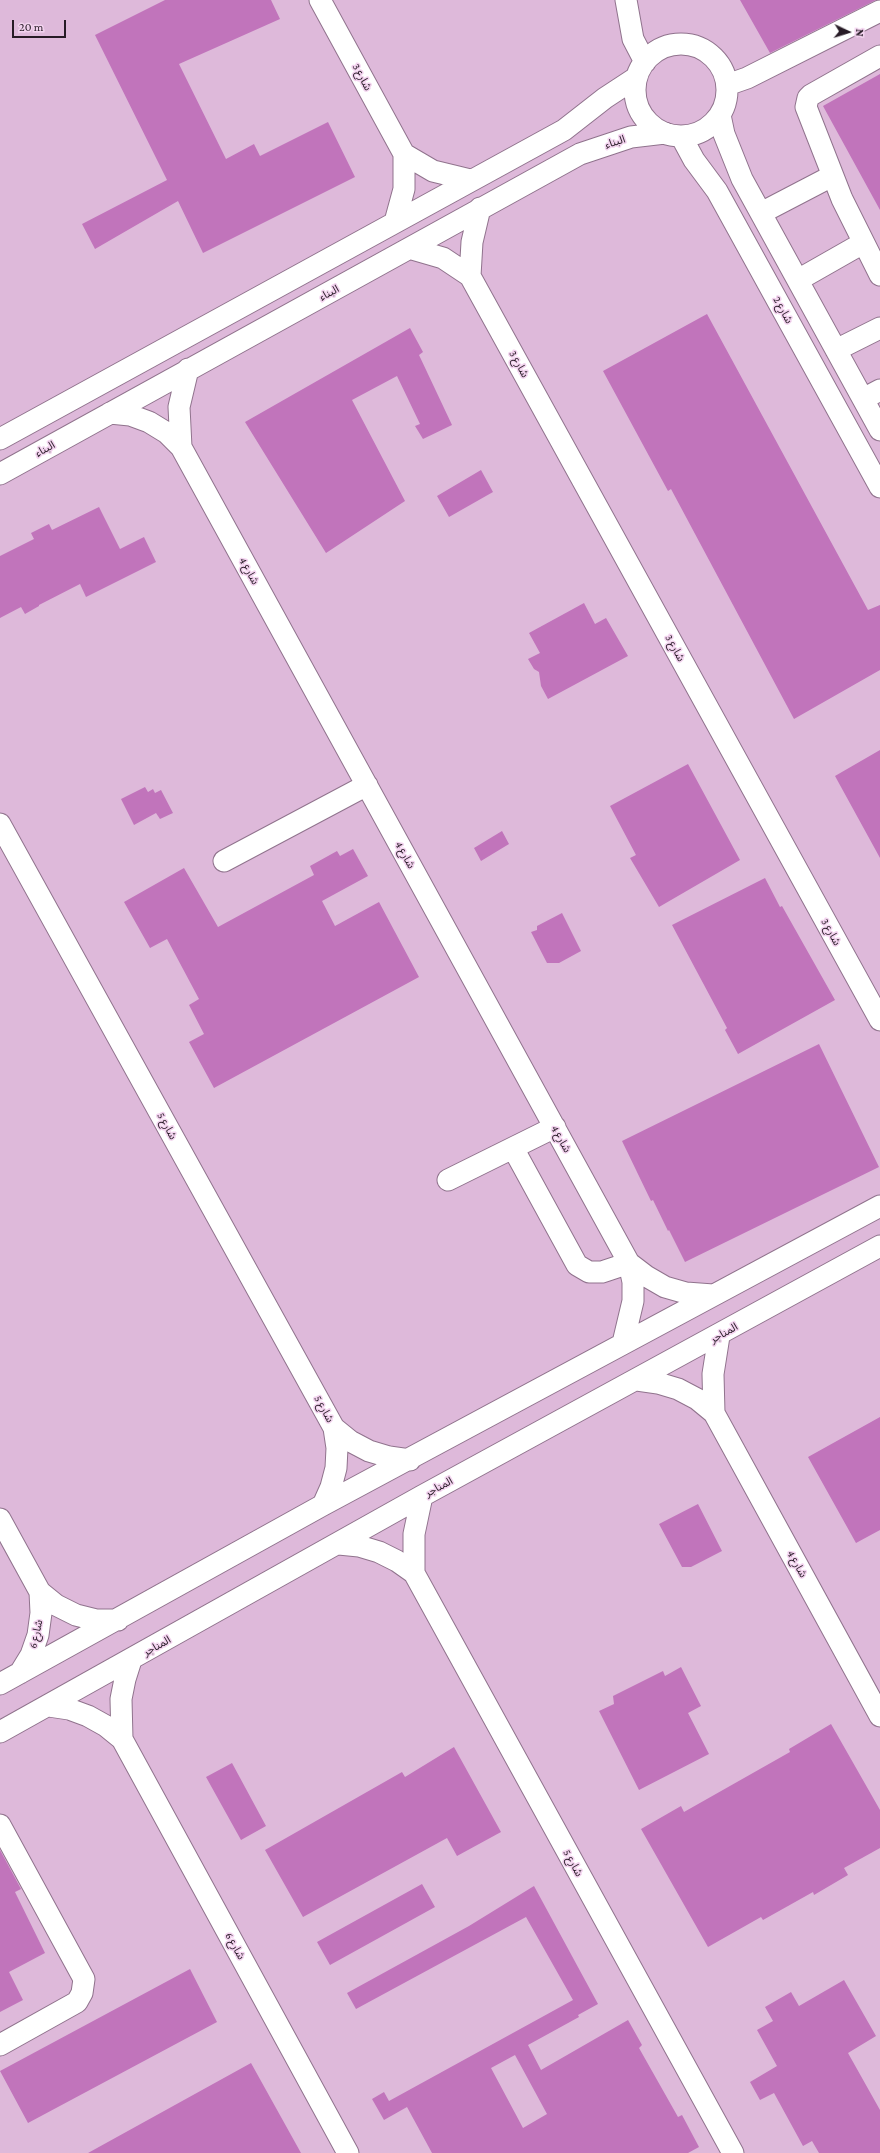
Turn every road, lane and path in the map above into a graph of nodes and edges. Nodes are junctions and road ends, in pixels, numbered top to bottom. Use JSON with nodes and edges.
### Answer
{"nodes":[{"id":1,"x":320,"y":0,"type":"edge"},
{"id":2,"x":626,"y":0,"type":"edge"},
{"id":3,"x":880,"y":11,"type":"edge"},
{"id":4,"x":880,"y":56,"type":"edge"},
{"id":5,"x":641,"y":69,"type":"junction"},
{"id":6,"x":727,"y":85,"type":"junction"},
{"id":7,"x":720,"y":115,"type":"junction"},
{"id":8,"x":673,"y":135,"type":"junction"},
{"id":9,"x":404,"y":154,"type":"junction"},
{"id":10,"x":832,"y":176,"type":"junction"},
{"id":11,"x":470,"y":180,"type":"junction"},
{"id":12,"x":480,"y":208,"type":"junction"},
{"id":13,"x":761,"y":213,"type":"junction"},
{"id":14,"x":395,"y":222,"type":"junction"},
{"id":15,"x":863,"y":243,"type":"junction"},
{"id":16,"x":412,"y":248,"type":"junction"},
{"id":17,"x":880,"y":275,"type":"edge"},
{"id":18,"x":470,"y":276,"type":"junction"},
{"id":19,"x":798,"y":280,"type":"junction"},
{"id":20,"x":880,"y":328,"type":"edge"},
{"id":21,"x":836,"y":350,"type":"junction"},
{"id":22,"x":188,"y":368,"type":"junction"},
{"id":23,"x":872,"y":394,"type":"edge"},
{"id":24,"x":110,"y":413,"type":"junction"},
{"id":25,"x":880,"y":430,"type":"edge"},
{"id":26,"x":0,"y":439,"type":"edge"},
{"id":27,"x":181,"y":447,"type":"junction"},
{"id":28,"x":0,"y":474,"type":"edge"},
{"id":29,"x":880,"y":487,"type":"edge"},
{"id":30,"x":367,"y":785,"type":"junction"},
{"id":31,"x":0,"y":824,"type":"edge"},
{"id":32,"x":224,"y":861,"type":"dead end"},
{"id":33,"x":880,"y":1020,"type":"edge"},
{"id":34,"x":555,"y":1127,"type":"junction"},
{"id":35,"x":513,"y":1148,"type":"junction"},
{"id":36,"x":448,"y":1180,"type":"dead end"},
{"id":37,"x":880,"y":1206,"type":"edge"},
{"id":38,"x":880,"y":1246,"type":"edge"},
{"id":39,"x":629,"y":1263,"type":"junction"},
{"id":40,"x":713,"y":1296,"type":"junction"},
{"id":41,"x":719,"y":1336,"type":"junction"},
{"id":42,"x":623,"y":1343,"type":"junction"},
{"id":43,"x":637,"y":1380,"type":"junction"},
{"id":44,"x":714,"y":1413,"type":"junction"},
{"id":45,"x":334,"y":1428,"type":"junction"},
{"id":46,"x":410,"y":1460,"type":"junction"},
{"id":47,"x":422,"y":1496,"type":"junction"},
{"id":48,"x":323,"y":1505,"type":"junction"},
{"id":49,"x":0,"y":1519,"type":"edge"},
{"id":50,"x":338,"y":1544,"type":"junction"},
{"id":51,"x":414,"y":1573,"type":"junction"},
{"id":52,"x":40,"y":1592,"type":"junction"},
{"id":53,"x":118,"y":1620,"type":"junction"},
{"id":54,"x":131,"y":1660,"type":"junction"},
{"id":55,"x":20,"y":1673,"type":"junction"},
{"id":56,"x":0,"y":1684,"type":"edge"},
{"id":57,"x":49,"y":1706,"type":"junction"},
{"id":58,"x":880,"y":1716,"type":"edge"},
{"id":59,"x":0,"y":1732,"type":"edge"},
{"id":60,"x":122,"y":1739,"type":"junction"},
{"id":61,"x":0,"y":1825,"type":"edge"},
{"id":62,"x":0,"y":2045,"type":"edge"},
{"id":63,"x":348,"y":2153,"type":"edge"},
{"id":64,"x":733,"y":2153,"type":"edge"}],
"edges":[{"from":1,"to":9,"type":"street","name":"شارع 3"},
{"from":2,"to":5,"type":"street"},
{"from":3,"to":6,"type":"street"},
{"from":4,"to":10,"type":"street"},
{"from":5,"to":6,"type":"street"},
{"from":5,"to":8,"type":"street"},
{"from":5,"to":11,"type":"street"},
{"from":6,"to":7,"type":"street"},
{"from":7,"to":8,"type":"street"},
{"from":7,"to":13,"type":"street"},
{"from":8,"to":12,"type":"street","name":"البناء"},
{"from":8,"to":29,"type":"street","name":"شارع 2"},
{"from":9,"to":11,"type":"street"},
{"from":9,"to":14,"type":"street","name":"شارع 3"},
{"from":10,"to":13,"type":"street"},
{"from":10,"to":15,"type":"street"},
{"from":11,"to":14,"type":"street"},
{"from":12,"to":16,"type":"street","name":"البناء"},
{"from":12,"to":18,"type":"street"},
{"from":13,"to":19,"type":"street"},
{"from":14,"to":26,"type":"street"},
{"from":15,"to":17,"type":"street"},
{"from":15,"to":19,"type":"street"},
{"from":16,"to":18,"type":"street","name":"شارع 3"},
{"from":16,"to":22,"type":"street","name":"البناء"},
{"from":18,"to":33,"type":"street","name":"شارع 3"},
{"from":19,"to":21,"type":"street"},
{"from":20,"to":21,"type":"street"},
{"from":21,"to":23,"type":"street"},
{"from":22,"to":24,"type":"street","name":"البناء"},
{"from":22,"to":27,"type":"street","name":"شارع 4"},
{"from":23,"to":25,"type":"street"},
{"from":24,"to":27,"type":"street","name":"شارع 4"},
{"from":24,"to":28,"type":"street","name":"البناء"},
{"from":27,"to":30,"type":"street","name":"شارع 4"},
{"from":30,"to":32,"type":"street"},
{"from":30,"to":34,"type":"street","name":"شارع 4"},
{"from":31,"to":45,"type":"street","name":"شارع 5"},
{"from":34,"to":35,"type":"street"},
{"from":34,"to":39,"type":"street","name":"شارع 4"},
{"from":35,"to":36,"type":"street"},
{"from":35,"to":39,"type":"street"},
{"from":37,"to":40,"type":"street"},
{"from":38,"to":41,"type":"street","name":"المناجر"},
{"from":39,"to":40,"type":"street","name":"شارع 4"},
{"from":39,"to":42,"type":"street","name":"شارع 4"},
{"from":40,"to":42,"type":"street"},
{"from":41,"to":43,"type":"street","name":"المناجر"},
{"from":41,"to":44,"type":"street","name":"شارع 4"},
{"from":42,"to":46,"type":"street"},
{"from":43,"to":44,"type":"street","name":"شارع 4"},
{"from":43,"to":47,"type":"street","name":"المناجر"},
{"from":44,"to":58,"type":"street","name":"شارع 4"},
{"from":45,"to":46,"type":"street","name":"شارع 5"},
{"from":45,"to":48,"type":"street","name":"شارع 5"},
{"from":46,"to":48,"type":"street"},
{"from":47,"to":50,"type":"street","name":"المناجر"},
{"from":47,"to":51,"type":"street","name":"شارع 5"},
{"from":48,"to":53,"type":"street"},
{"from":49,"to":52,"type":"street","name":"شارع 6"},
{"from":50,"to":51,"type":"street","name":"شارع 5"},
{"from":50,"to":54,"type":"street","name":"المناجر"},
{"from":51,"to":64,"type":"street","name":"شارع 5"},
{"from":52,"to":53,"type":"street","name":"شارع 6"},
{"from":52,"to":55,"type":"street","name":"شارع 6"},
{"from":53,"to":55,"type":"street"},
{"from":54,"to":57,"type":"street","name":"المناجر"},
{"from":54,"to":60,"type":"street","name":"شارع 6"},
{"from":55,"to":56,"type":"street"},
{"from":57,"to":59,"type":"street","name":"المناجر"},
{"from":57,"to":60,"type":"street","name":"شارع 6"},
{"from":60,"to":63,"type":"street","name":"شارع 6"},
{"from":61,"to":62,"type":"street"}]}
